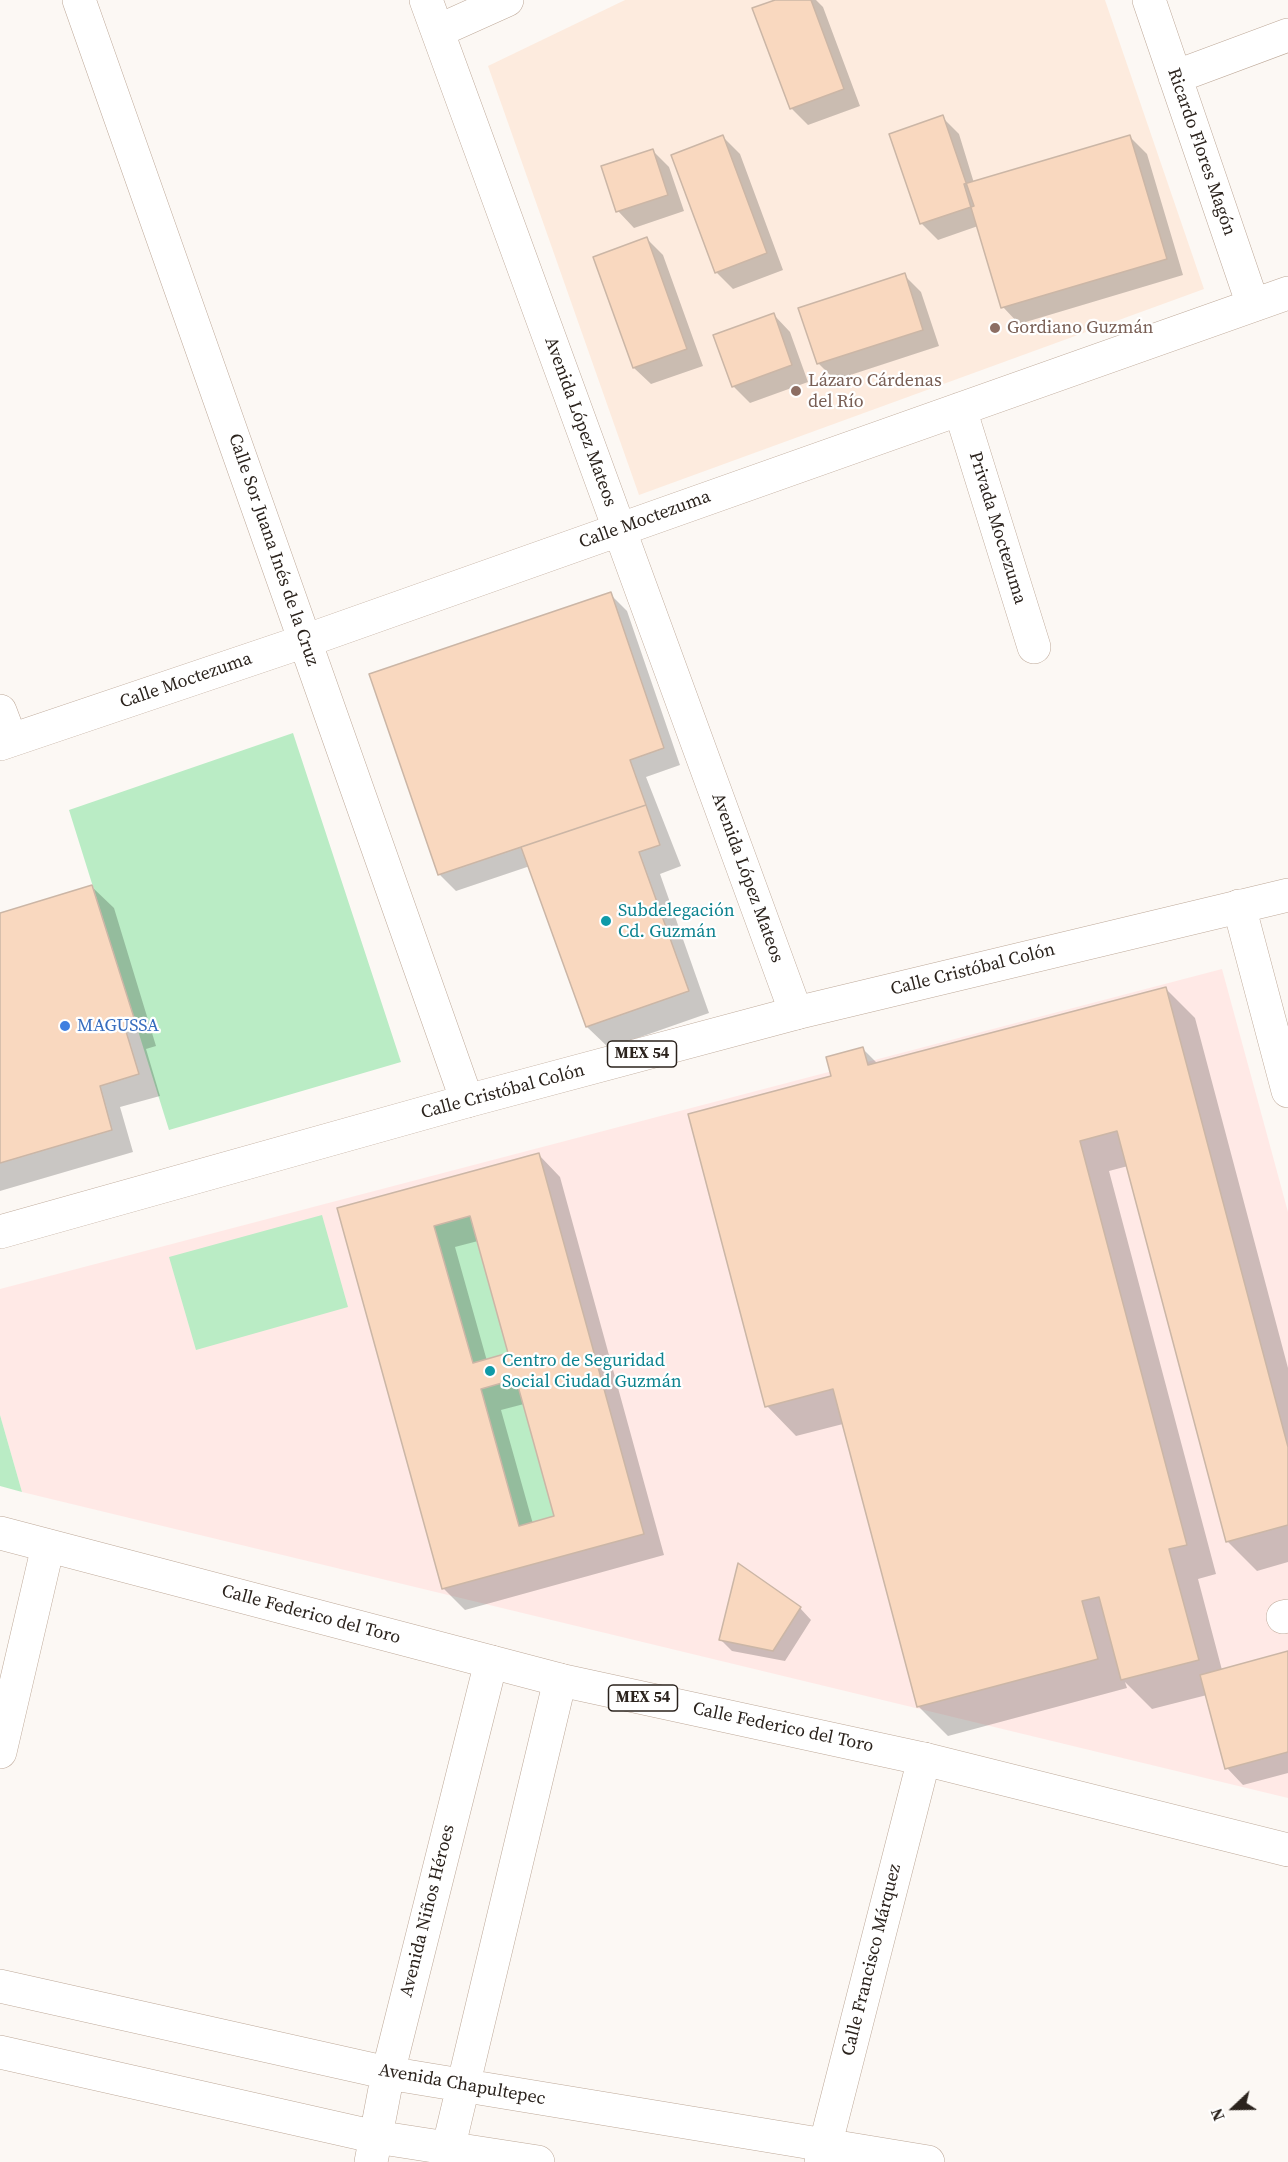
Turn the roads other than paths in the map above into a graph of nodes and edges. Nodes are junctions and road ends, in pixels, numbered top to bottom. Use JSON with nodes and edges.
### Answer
{"nodes":[{"id":1,"x":79,"y":0,"type":"edge"},
{"id":2,"x":426,"y":0,"type":"edge"},
{"id":3,"x":507,"y":0,"type":"edge"},
{"id":4,"x":1149,"y":0,"type":"edge"},
{"id":5,"x":438,"y":31,"type":"junction"},
{"id":6,"x":1288,"y":35,"type":"edge"},
{"id":7,"x":1175,"y":78,"type":"junction"},
{"id":8,"x":1288,"y":292,"type":"edge"},
{"id":9,"x":1253,"y":305,"type":"junction"},
{"id":10,"x":960,"y":409,"type":"junction"},
{"id":11,"x":619,"y":529,"type":"junction"},
{"id":12,"x":305,"y":641,"type":"junction"},
{"id":13,"x":1034,"y":647,"type":"dead end"},
{"id":14,"x":4,"y":732,"type":"edge"},
{"id":15,"x":1288,"y":895,"type":"edge"},
{"id":16,"x":1239,"y":906,"type":"junction"},
{"id":17,"x":796,"y":1013,"type":"junction"},
{"id":18,"x":1288,"y":1091,"type":"edge"},
{"id":19,"x":467,"y":1101,"type":"junction"},
{"id":20,"x":0,"y":1232,"type":"edge"},
{"id":21,"x":0,"y":1533,"type":"edge"},
{"id":22,"x":48,"y":1546,"type":"junction"},
{"id":23,"x":491,"y":1662,"type":"junction"},
{"id":24,"x":560,"y":1680,"type":"junction"},
{"id":25,"x":0,"y":1752,"type":"edge"},
{"id":26,"x":924,"y":1759,"type":"junction"},
{"id":27,"x":1288,"y":1850,"type":"edge"},
{"id":28,"x":0,"y":1986,"type":"edge"},
{"id":29,"x":0,"y":2052,"type":"edge"},
{"id":30,"x":388,"y":2073,"type":"junction"},
{"id":31,"x":463,"y":2087,"type":"junction"},
{"id":32,"x":373,"y":2150,"type":"edge"},
{"id":33,"x":823,"y":2154,"type":"edge"},
{"id":34,"x":447,"y":2156,"type":"edge"},
{"id":35,"x":538,"y":2162,"type":"edge"},
{"id":36,"x":928,"y":2162,"type":"edge"}],
"edges":[{"from":1,"to":12,"type":"street","name":"Calle Sor Juana Inés de la Cruz"},
{"from":2,"to":5,"type":"street","name":"Avenida López Mateos"},
{"from":3,"to":5,"type":"street"},
{"from":4,"to":7,"type":"street","name":"Ricardo Flores Magón"},
{"from":5,"to":11,"type":"street","name":"Avenida López Mateos"},
{"from":6,"to":7,"type":"street"},
{"from":7,"to":9,"type":"street","name":"Ricardo Flores Magón"},
{"from":8,"to":9,"type":"street","name":"Calle Moctezuma"},
{"from":9,"to":10,"type":"street","name":"Calle Moctezuma"},
{"from":10,"to":11,"type":"street","name":"Calle Moctezuma"},
{"from":10,"to":13,"type":"street","name":"Privada Moctezuma"},
{"from":11,"to":12,"type":"street","name":"Calle Moctezuma"},
{"from":11,"to":17,"type":"street","name":"Avenida López Mateos"},
{"from":12,"to":14,"type":"street","name":"Calle Moctezuma"},
{"from":12,"to":19,"type":"street","name":"Calle Sor Juana Inés de la Cruz"},
{"from":15,"to":16,"type":"street","name":"Calle Cristóbal Colón","number":"MEX 54"},
{"from":16,"to":17,"type":"street","name":"Calle Cristóbal Colón","number":"MEX 54"},
{"from":16,"to":18,"type":"street"},
{"from":17,"to":19,"type":"street","name":"Calle Cristóbal Colón","number":"MEX 54"},
{"from":19,"to":20,"type":"street","name":"Calle Cristóbal Colón","number":"MEX 54"},
{"from":21,"to":22,"type":"street","name":"Calle Federico del Toro","number":"MEX 54"},
{"from":22,"to":23,"type":"street","name":"Calle Federico del Toro","number":"MEX 54"},
{"from":22,"to":25,"type":"street"},
{"from":23,"to":24,"type":"street","name":"Calle Federico del Toro","number":"MEX 54"},
{"from":23,"to":30,"type":"street","name":"Avenida Niños Héroes"},
{"from":24,"to":26,"type":"street","name":"Calle Federico del Toro","number":"MEX 54"},
{"from":24,"to":31,"type":"street"},
{"from":26,"to":27,"type":"street","name":"Calle Federico del Toro","number":"MEX 54"},
{"from":26,"to":33,"type":"street","name":"Calle Francisco Márquez"},
{"from":28,"to":30,"type":"street","name":"Avenida Chapultepec"},
{"from":29,"to":32,"type":"street"},
{"from":30,"to":31,"type":"street","name":"Avenida Chapultepec"},
{"from":30,"to":32,"type":"street","name":"Avenida Niños Héroes"},
{"from":31,"to":33,"type":"street","name":"Avenida Chapultepec"},
{"from":31,"to":34,"type":"street"},
{"from":32,"to":34,"type":"street"},
{"from":33,"to":36,"type":"street","name":"Avenida Chapultepec"},
{"from":34,"to":35,"type":"street"}]}
